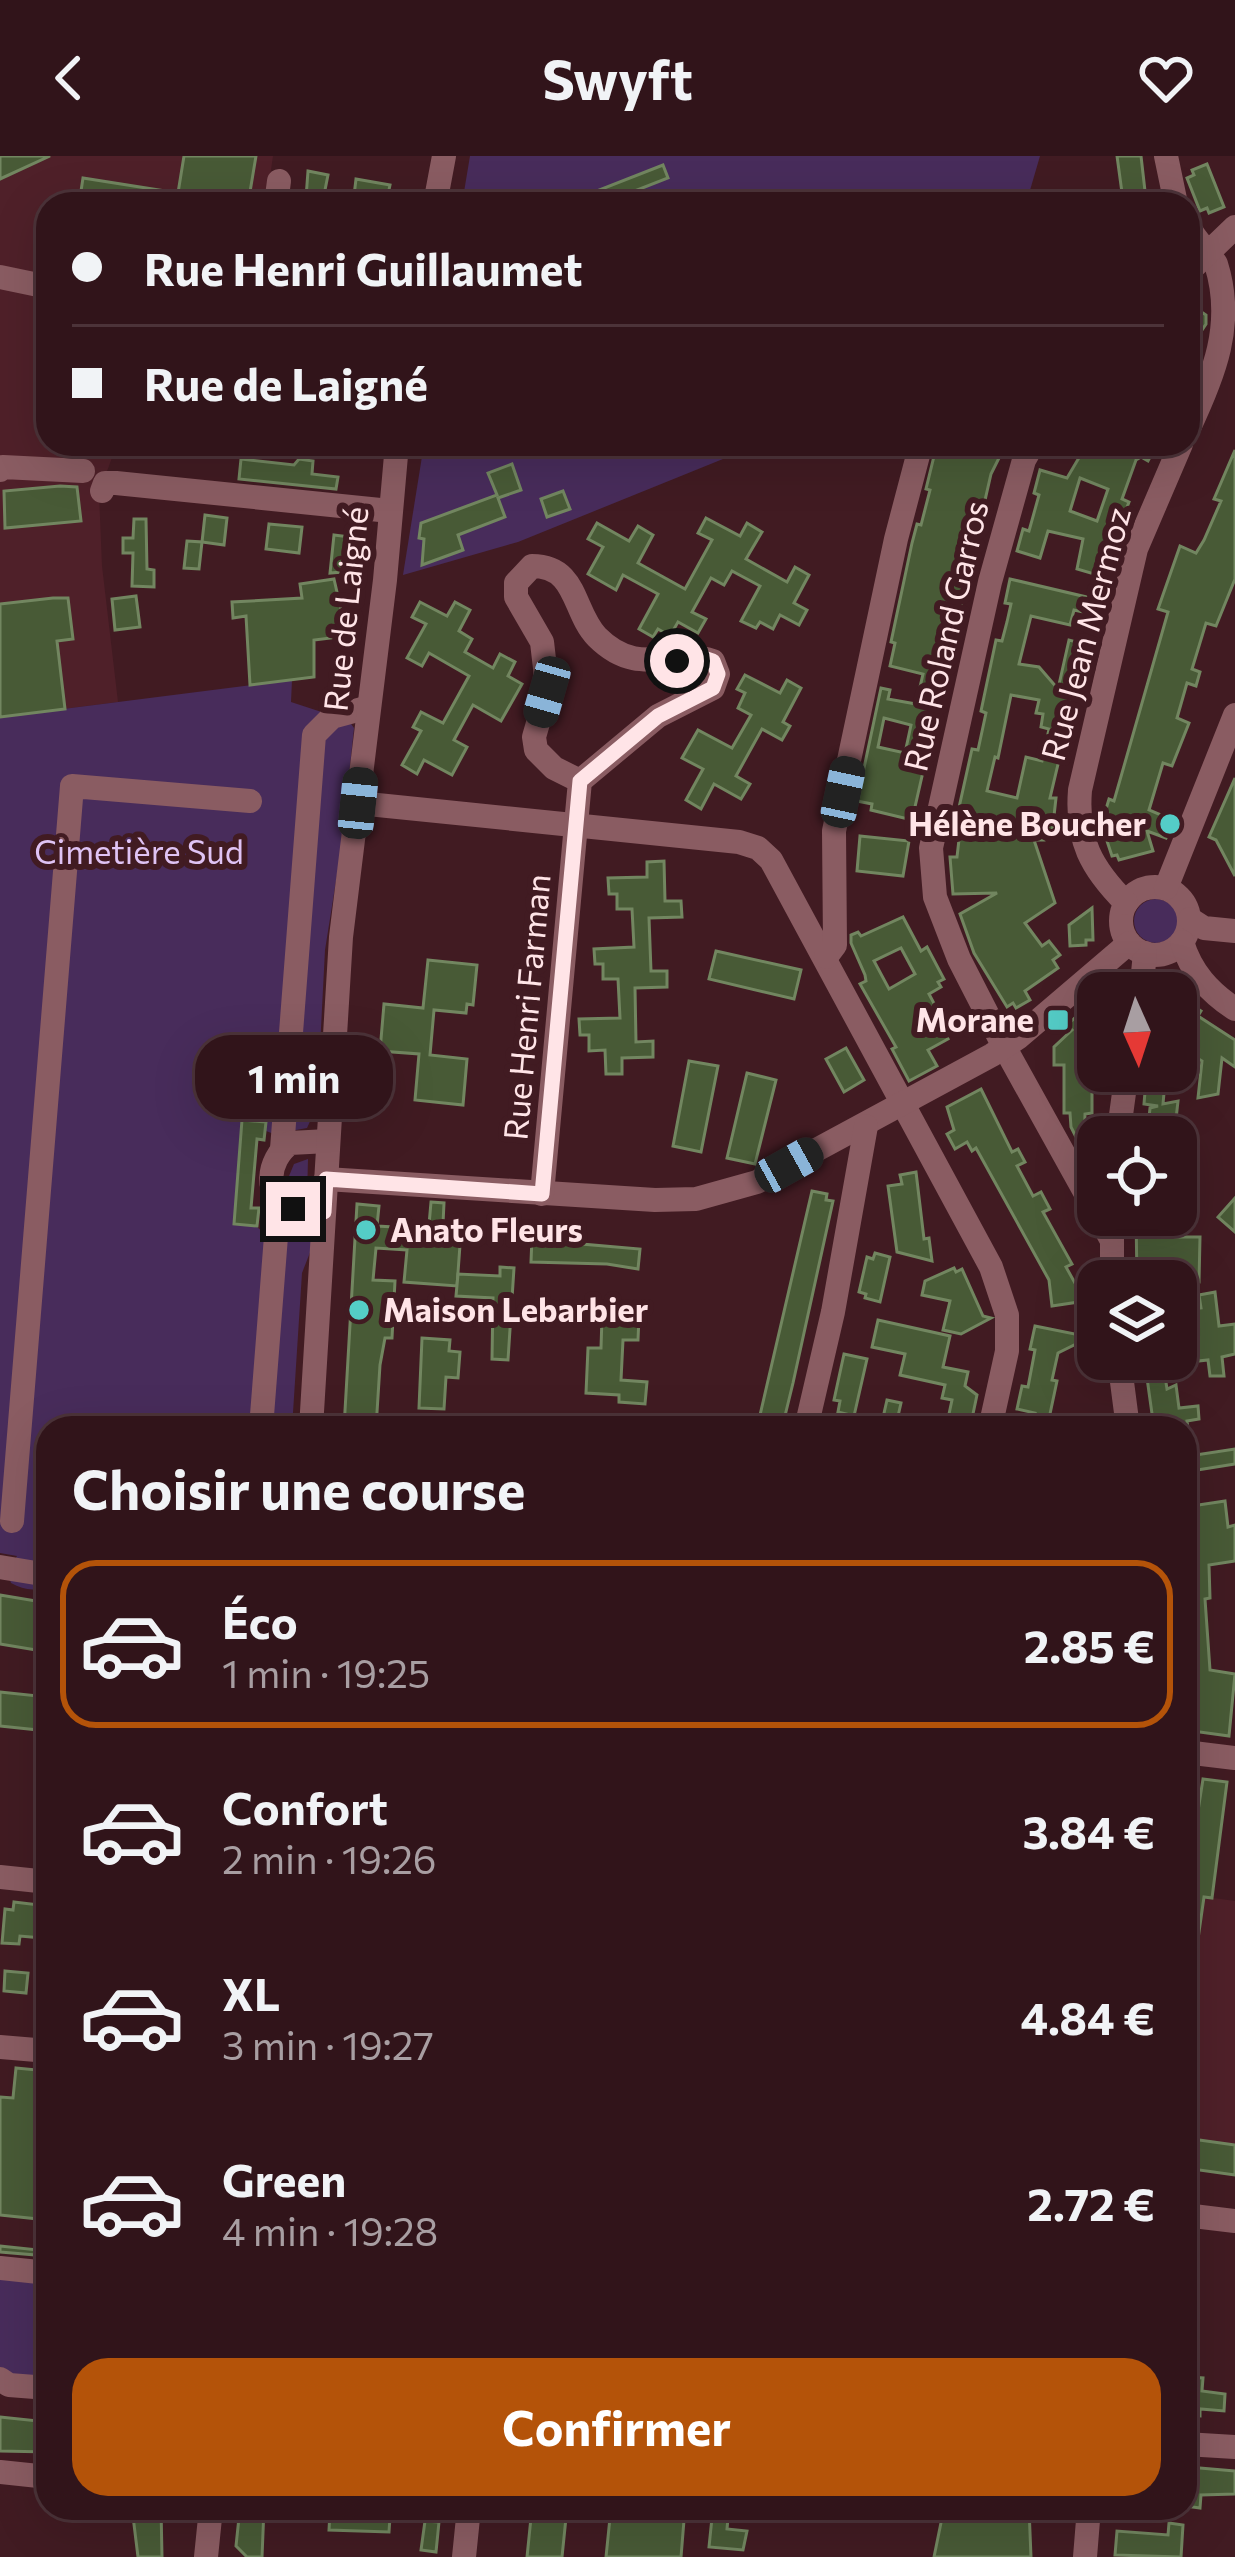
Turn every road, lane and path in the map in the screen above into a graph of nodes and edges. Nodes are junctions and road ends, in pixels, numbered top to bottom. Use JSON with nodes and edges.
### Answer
{"nodes":[{"id":1,"x":444,"y":156,"type":"edge"},
{"id":2,"x":1166,"y":156,"type":"edge"},
{"id":3,"x":437,"y":192,"type":"edge"},
{"id":4,"x":1174,"y":192,"type":"edge"},
{"id":5,"x":1235,"y":227,"type":"edge"},
{"id":6,"x":1200,"y":243,"type":"edge"},
{"id":7,"x":1207,"y":253,"type":"junction"},
{"id":8,"x":1200,"y":260,"type":"edge"},
{"id":9,"x":2,"y":276,"type":"edge"},
{"id":10,"x":36,"y":283,"type":"edge"},
{"id":11,"x":1200,"y":405,"type":"edge"},
{"id":12,"x":396,"y":456,"type":"edge"},
{"id":13,"x":918,"y":456,"type":"edge"},
{"id":14,"x":1026,"y":456,"type":"edge"},
{"id":15,"x":1176,"y":456,"type":"edge"},
{"id":16,"x":0,"y":470,"type":"edge"},
{"id":17,"x":82,"y":471,"type":"dead end"},
{"id":18,"x":102,"y":491,"type":"dead end"},
{"id":19,"x":390,"y":512,"type":"junction"},
{"id":20,"x":369,"y":707,"type":"junction"},
{"id":21,"x":1235,"y":716,"type":"edge"},
{"id":22,"x":580,"y":781,"type":"junction"},
{"id":23,"x":250,"y":801,"type":"dead end"},
{"id":24,"x":358,"y":803,"type":"junction"},
{"id":25,"x":577,"y":826,"type":"junction"},
{"id":26,"x":1166,"y":888,"type":"junction"},
{"id":27,"x":1126,"y":903,"type":"junction"},
{"id":28,"x":1186,"y":931,"type":"junction"},
{"id":29,"x":1235,"y":931,"type":"edge"},
{"id":30,"x":1137,"y":948,"type":"junction"},
{"id":31,"x":826,"y":957,"type":"junction"},
{"id":32,"x":1139,"y":972,"type":"edge"},
{"id":33,"x":1235,"y":1009,"type":"edge"},
{"id":34,"x":1004,"y":1047,"type":"junction"},
{"id":35,"x":904,"y":1105,"type":"junction"},
{"id":36,"x":866,"y":1126,"type":"junction"},
{"id":37,"x":328,"y":1141,"type":"junction"},
{"id":38,"x":283,"y":1149,"type":"junction"},
{"id":39,"x":1077,"y":1169,"type":"edge"},
{"id":40,"x":326,"y":1179,"type":"junction"},
{"id":41,"x":542,"y":1194,"type":"junction"},
{"id":42,"x":279,"y":1198,"type":"junction"},
{"id":43,"x":324,"y":1212,"type":"junction"},
{"id":44,"x":1122,"y":1380,"type":"edge"},
{"id":45,"x":262,"y":1416,"type":"edge"},
{"id":46,"x":312,"y":1416,"type":"edge"},
{"id":47,"x":809,"y":1416,"type":"edge"},
{"id":48,"x":993,"y":1416,"type":"edge"},
{"id":49,"x":1126,"y":1416,"type":"edge"},
{"id":50,"x":12,"y":1521,"type":"dead end"},
{"id":51,"x":0,"y":1567,"type":"edge"},
{"id":52,"x":36,"y":1573,"type":"edge"},
{"id":53,"x":1197,"y":1753,"type":"edge"},
{"id":54,"x":1235,"y":1757,"type":"edge"},
{"id":55,"x":0,"y":1877,"type":"edge"},
{"id":56,"x":36,"y":1881,"type":"edge"},
{"id":57,"x":0,"y":2047,"type":"edge"},
{"id":58,"x":36,"y":2050,"type":"edge"},
{"id":59,"x":1197,"y":2216,"type":"edge"},
{"id":60,"x":1235,"y":2221,"type":"edge"},
{"id":61,"x":3,"y":2272,"type":"edge"},
{"id":62,"x":36,"y":2273,"type":"edge"},
{"id":63,"x":0,"y":2379,"type":"edge"},
{"id":64,"x":36,"y":2388,"type":"edge"},
{"id":65,"x":1197,"y":2445,"type":"edge"},
{"id":66,"x":1235,"y":2447,"type":"edge"},
{"id":67,"x":0,"y":2472,"type":"edge"},
{"id":68,"x":36,"y":2475,"type":"edge"},
{"id":69,"x":210,"y":2520,"type":"edge"},
{"id":70,"x":469,"y":2520,"type":"edge"},
{"id":71,"x":1088,"y":2520,"type":"edge"},
{"id":72,"x":206,"y":2557,"type":"edge"},
{"id":73,"x":464,"y":2557,"type":"edge"},
{"id":74,"x":1085,"y":2557,"type":"edge"}],
"edges":[{"from":1,"to":3,"type":"street"},
{"from":2,"to":4,"type":"street"},
{"from":5,"to":7,"type":"street"},
{"from":6,"to":7,"type":"street"},
{"from":7,"to":8,"type":"street"},
{"from":7,"to":11,"type":"street"},
{"from":9,"to":10,"type":"street"},
{"from":12,"to":19,"type":"street","name":"Rue de Laigné"},
{"from":13,"to":31,"type":"street"},
{"from":14,"to":34,"type":"street","name":"Rue Roland Garros"},
{"from":15,"to":27,"type":"street","name":"Rue Jean Mermoz"},
{"from":16,"to":17,"type":"street"},
{"from":18,"to":19,"type":"street"},
{"from":19,"to":20,"type":"street","name":"Rue de Laigné"},
{"from":20,"to":24,"type":"street","name":"Rue de Laigné"},
{"from":20,"to":38,"type":"street"},
{"from":21,"to":26,"type":"street"},
{"from":22,"to":22,"type":"street"},
{"from":22,"to":25,"type":"street","name":"Rue Henri Farman"},
{"from":23,"to":50,"type":"street"},
{"from":24,"to":25,"type":"street"},
{"from":24,"to":37,"type":"street","name":"Rue de Laigné"},
{"from":25,"to":31,"type":"street"},
{"from":25,"to":41,"type":"street","name":"Rue Henri Farman"},
{"from":26,"to":27,"type":"street"},
{"from":26,"to":28,"type":"street"},
{"from":27,"to":30,"type":"street"},
{"from":28,"to":29,"type":"street"},
{"from":28,"to":30,"type":"street"},
{"from":28,"to":33,"type":"street"},
{"from":30,"to":32,"type":"street"},
{"from":30,"to":34,"type":"street"},
{"from":31,"to":35,"type":"street"},
{"from":34,"to":35,"type":"street"},
{"from":34,"to":39,"type":"street","name":"Rue Roland Garros"},
{"from":35,"to":36,"type":"street"},
{"from":35,"to":48,"type":"street"},
{"from":36,"to":41,"type":"street"},
{"from":36,"to":47,"type":"street"},
{"from":37,"to":38,"type":"street"},
{"from":37,"to":40,"type":"street","name":"Rue de Laigné"},
{"from":38,"to":42,"type":"street"},
{"from":40,"to":41,"type":"street"},
{"from":40,"to":43,"type":"street","name":"Rue de Laigné"},
{"from":42,"to":43,"type":"street"},
{"from":42,"to":45,"type":"street"},
{"from":43,"to":46,"type":"street","name":"Rue de Laigné"},
{"from":44,"to":49,"type":"street"},
{"from":51,"to":52,"type":"street"},
{"from":53,"to":54,"type":"street"},
{"from":55,"to":56,"type":"street"},
{"from":57,"to":58,"type":"street"},
{"from":59,"to":60,"type":"street"},
{"from":61,"to":62,"type":"street"},
{"from":63,"to":64,"type":"street"},
{"from":65,"to":66,"type":"street"},
{"from":67,"to":68,"type":"street"},
{"from":69,"to":72,"type":"street"},
{"from":70,"to":73,"type":"street"},
{"from":71,"to":74,"type":"street"}]}
